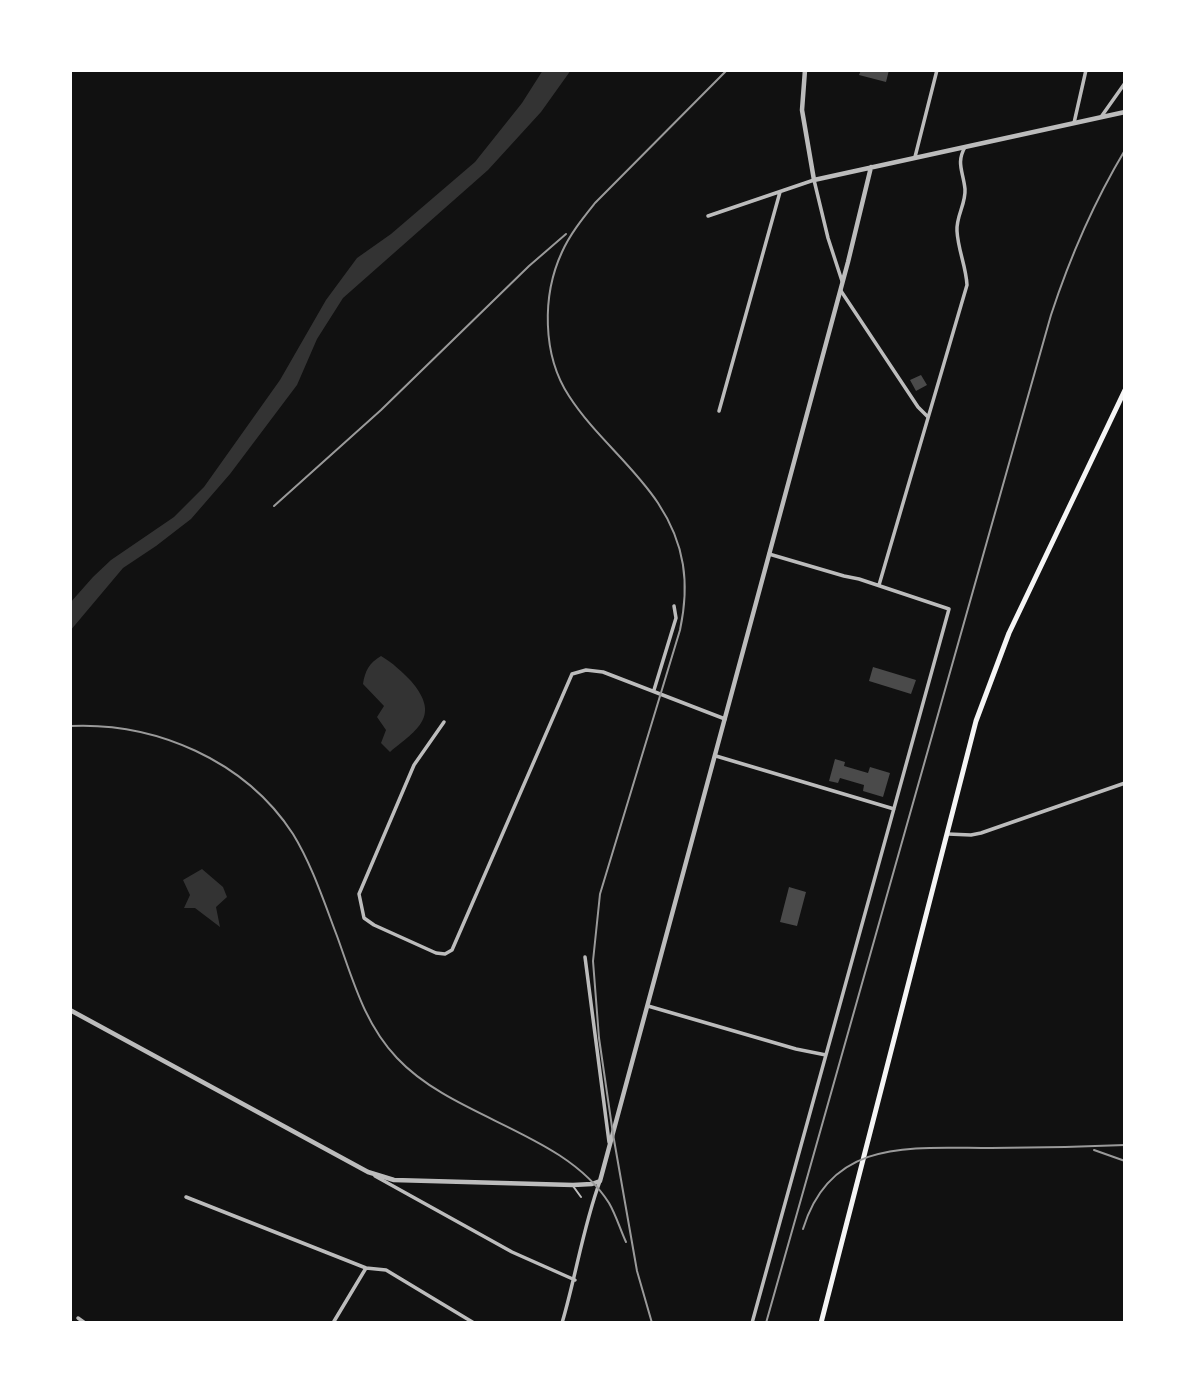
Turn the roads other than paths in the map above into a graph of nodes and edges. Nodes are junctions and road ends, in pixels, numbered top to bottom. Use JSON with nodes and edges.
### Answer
{"nodes":[{"id":1,"x":805,"y":70,"type":"edge"},
{"id":2,"x":937,"y":70,"type":"edge"},
{"id":3,"x":1086,"y":70,"type":"edge"},
{"id":4,"x":1125,"y":83,"type":"edge"},
{"id":5,"x":1125,"y":112,"type":"edge"},
{"id":6,"x":1101,"y":117,"type":"junction"},
{"id":7,"x":1074,"y":123,"type":"junction"},
{"id":8,"x":965,"y":147,"type":"junction"},
{"id":9,"x":915,"y":157,"type":"junction"},
{"id":10,"x":871,"y":167,"type":"junction"},
{"id":11,"x":814,"y":180,"type":"junction"},
{"id":12,"x":780,"y":192,"type":"junction"},
{"id":13,"x":708,"y":216,"type":"dead end"},
{"id":14,"x":842,"y":281,"type":"junction"},
{"id":15,"x":840,"y":289,"type":"junction"},
{"id":16,"x":1125,"y":390,"type":"edge"},
{"id":17,"x":719,"y":411,"type":"dead end"},
{"id":18,"x":929,"y":417,"type":"junction"},
{"id":19,"x":769,"y":554,"type":"junction"},
{"id":20,"x":879,"y":585,"type":"junction"},
{"id":21,"x":674,"y":606,"type":"dead end"},
{"id":22,"x":654,"y":690,"type":"junction"},
{"id":23,"x":725,"y":719,"type":"junction"},
{"id":24,"x":444,"y":722,"type":"dead end"},
{"id":25,"x":716,"y":756,"type":"junction"},
{"id":26,"x":1125,"y":783,"type":"edge"},
{"id":27,"x":894,"y":809,"type":"junction"},
{"id":28,"x":946,"y":834,"type":"junction"},
{"id":29,"x":585,"y":957,"type":"dead end"},
{"id":30,"x":648,"y":1006,"type":"junction"},
{"id":31,"x":70,"y":1010,"type":"edge"},
{"id":32,"x":826,"y":1055,"type":"junction"},
{"id":33,"x":610,"y":1146,"type":"junction"},
{"id":34,"x":368,"y":1172,"type":"junction"},
{"id":35,"x":600,"y":1181,"type":"junction"},
{"id":36,"x":573,"y":1185,"type":"junction"},
{"id":37,"x":186,"y":1197,"type":"dead end"},
{"id":38,"x":581,"y":1197,"type":"dead end"},
{"id":39,"x":366,"y":1268,"type":"junction"},
{"id":40,"x":575,"y":1280,"type":"junction"},
{"id":41,"x":78,"y":1318,"type":"dead end"},
{"id":42,"x":85,"y":1323,"type":"edge"},
{"id":43,"x":333,"y":1323,"type":"edge"},
{"id":44,"x":474,"y":1323,"type":"edge"},
{"id":45,"x":562,"y":1323,"type":"edge"},
{"id":46,"x":752,"y":1323,"type":"edge"},
{"id":47,"x":821,"y":1323,"type":"edge"}],
"edges":[{"from":1,"to":11,"type":"street"},
{"from":2,"to":9,"type":"street"},
{"from":3,"to":7,"type":"street"},
{"from":4,"to":6,"type":"street"},
{"from":5,"to":6,"type":"street"},
{"from":6,"to":7,"type":"street"},
{"from":7,"to":8,"type":"street"},
{"from":8,"to":9,"type":"street"},
{"from":8,"to":18,"type":"street"},
{"from":9,"to":10,"type":"street"},
{"from":10,"to":11,"type":"street"},
{"from":10,"to":14,"type":"street"},
{"from":11,"to":12,"type":"street"},
{"from":11,"to":14,"type":"street"},
{"from":12,"to":13,"type":"street"},
{"from":12,"to":17,"type":"street"},
{"from":14,"to":15,"type":"street"},
{"from":15,"to":18,"type":"street"},
{"from":15,"to":19,"type":"street"},
{"from":16,"to":28,"type":"main road"},
{"from":18,"to":20,"type":"street"},
{"from":19,"to":20,"type":"street"},
{"from":19,"to":23,"type":"street"},
{"from":20,"to":27,"type":"street"},
{"from":21,"to":22,"type":"street"},
{"from":22,"to":23,"type":"street"},
{"from":22,"to":24,"type":"street"},
{"from":23,"to":25,"type":"street"},
{"from":25,"to":27,"type":"street"},
{"from":25,"to":30,"type":"street"},
{"from":26,"to":28,"type":"street"},
{"from":27,"to":32,"type":"street"},
{"from":28,"to":47,"type":"main road"},
{"from":29,"to":33,"type":"street"},
{"from":30,"to":32,"type":"street"},
{"from":30,"to":33,"type":"street"},
{"from":31,"to":34,"type":"street"},
{"from":32,"to":46,"type":"street"},
{"from":33,"to":35,"type":"street"},
{"from":34,"to":36,"type":"street"},
{"from":34,"to":40,"type":"street"},
{"from":35,"to":36,"type":"street"},
{"from":35,"to":40,"type":"street"},
{"from":36,"to":38,"type":"lane"},
{"from":37,"to":39,"type":"street"},
{"from":39,"to":43,"type":"street"},
{"from":39,"to":44,"type":"street"},
{"from":40,"to":45,"type":"street"},
{"from":41,"to":42,"type":"street"}]}
